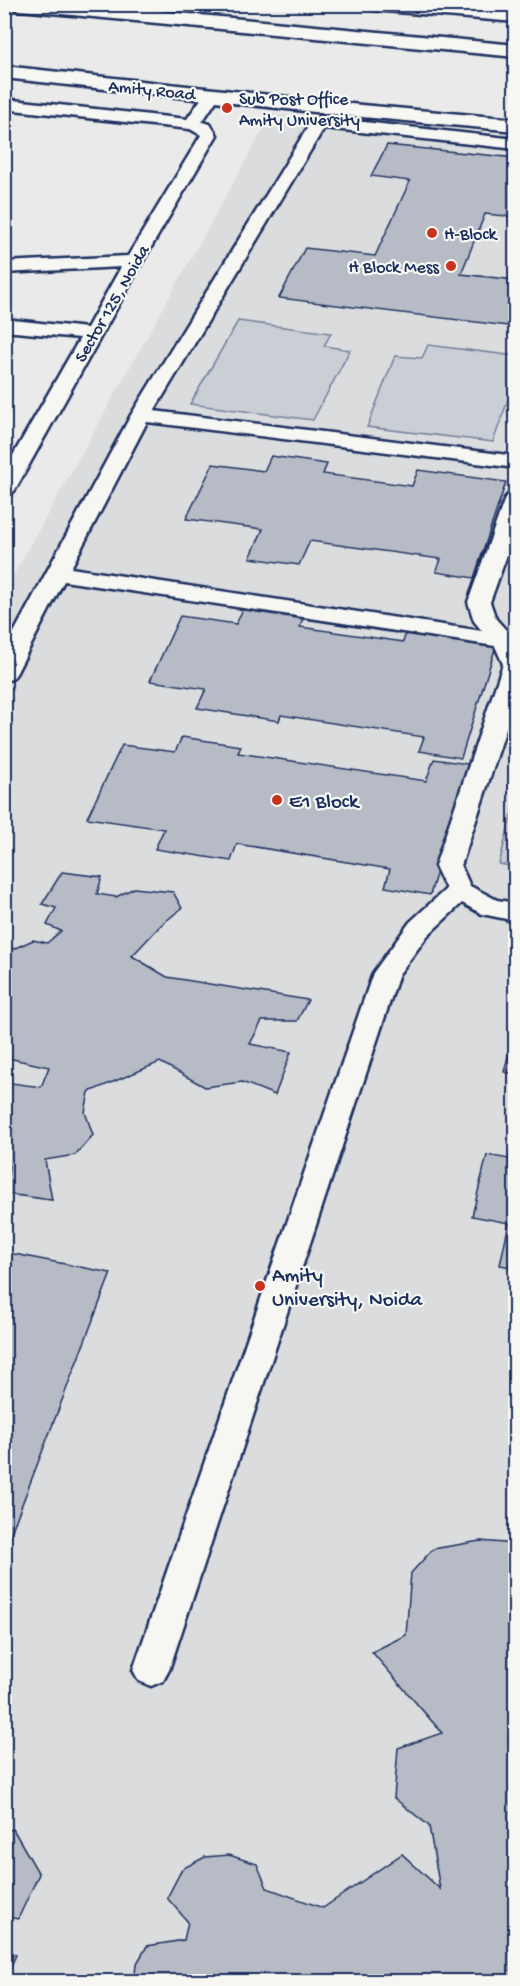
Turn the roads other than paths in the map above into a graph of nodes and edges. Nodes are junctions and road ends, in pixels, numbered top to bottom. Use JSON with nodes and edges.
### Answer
{"nodes":[{"id":1,"x":19,"y":4,"type":"edge"},
{"id":2,"x":373,"y":4,"type":"edge"},
{"id":3,"x":516,"y":16,"type":"edge"},
{"id":4,"x":516,"y":51,"type":"edge"},
{"id":5,"x":4,"y":56,"type":"edge"},
{"id":6,"x":4,"y":72,"type":"edge"},
{"id":7,"x":207,"y":75,"type":"dead end"},
{"id":8,"x":212,"y":95,"type":"junction"},
{"id":9,"x":4,"y":104,"type":"edge"},
{"id":10,"x":322,"y":115,"type":"junction"},
{"id":11,"x":192,"y":124,"type":"junction"},
{"id":12,"x":516,"y":125,"type":"edge"},
{"id":13,"x":516,"y":144,"type":"edge"},
{"id":14,"x":134,"y":261,"type":"junction"},
{"id":15,"x":4,"y":268,"type":"edge"},
{"id":16,"x":4,"y":325,"type":"edge"},
{"id":17,"x":93,"y":334,"type":"junction"},
{"id":18,"x":141,"y":415,"type":"junction"},
{"id":19,"x":516,"y":462,"type":"edge"},
{"id":20,"x":4,"y":490,"type":"edge"},
{"id":21,"x":516,"y":498,"type":"edge"},
{"id":22,"x":58,"y":573,"type":"junction"},
{"id":23,"x":504,"y":641,"type":"junction"},
{"id":24,"x":4,"y":674,"type":"edge"},
{"id":25,"x":460,"y":891,"type":"junction"},
{"id":26,"x":516,"y":912,"type":"edge"},
{"id":27,"x":151,"y":1670,"type":"dead end"}],
"edges":[{"from":1,"to":4,"type":"main road"},
{"from":2,"to":3,"type":"main road"},
{"from":5,"to":7,"type":"main road","name":"Amity Road"},
{"from":6,"to":8,"type":"main road","name":"Amity Road"},
{"from":8,"to":10,"type":"main road","name":"Amity Road"},
{"from":8,"to":11,"type":"lane"},
{"from":9,"to":11,"type":"lane"},
{"from":10,"to":12,"type":"main road","name":"Amity Road"},
{"from":10,"to":13,"type":"lane"},
{"from":10,"to":18,"type":"lane"},
{"from":11,"to":14,"type":"lane","name":"Sector 125, Noida"},
{"from":14,"to":15,"type":"lane"},
{"from":14,"to":17,"type":"lane","name":"Sector 125, Noida"},
{"from":16,"to":17,"type":"lane"},
{"from":17,"to":20,"type":"lane","name":"Sector 125, Noida"},
{"from":18,"to":19,"type":"lane"},
{"from":18,"to":22,"type":"lane"},
{"from":21,"to":23,"type":"lane"},
{"from":22,"to":23,"type":"lane"},
{"from":22,"to":24,"type":"lane"},
{"from":23,"to":25,"type":"lane"},
{"from":25,"to":26,"type":"lane"},
{"from":25,"to":27,"type":"lane"}]}
